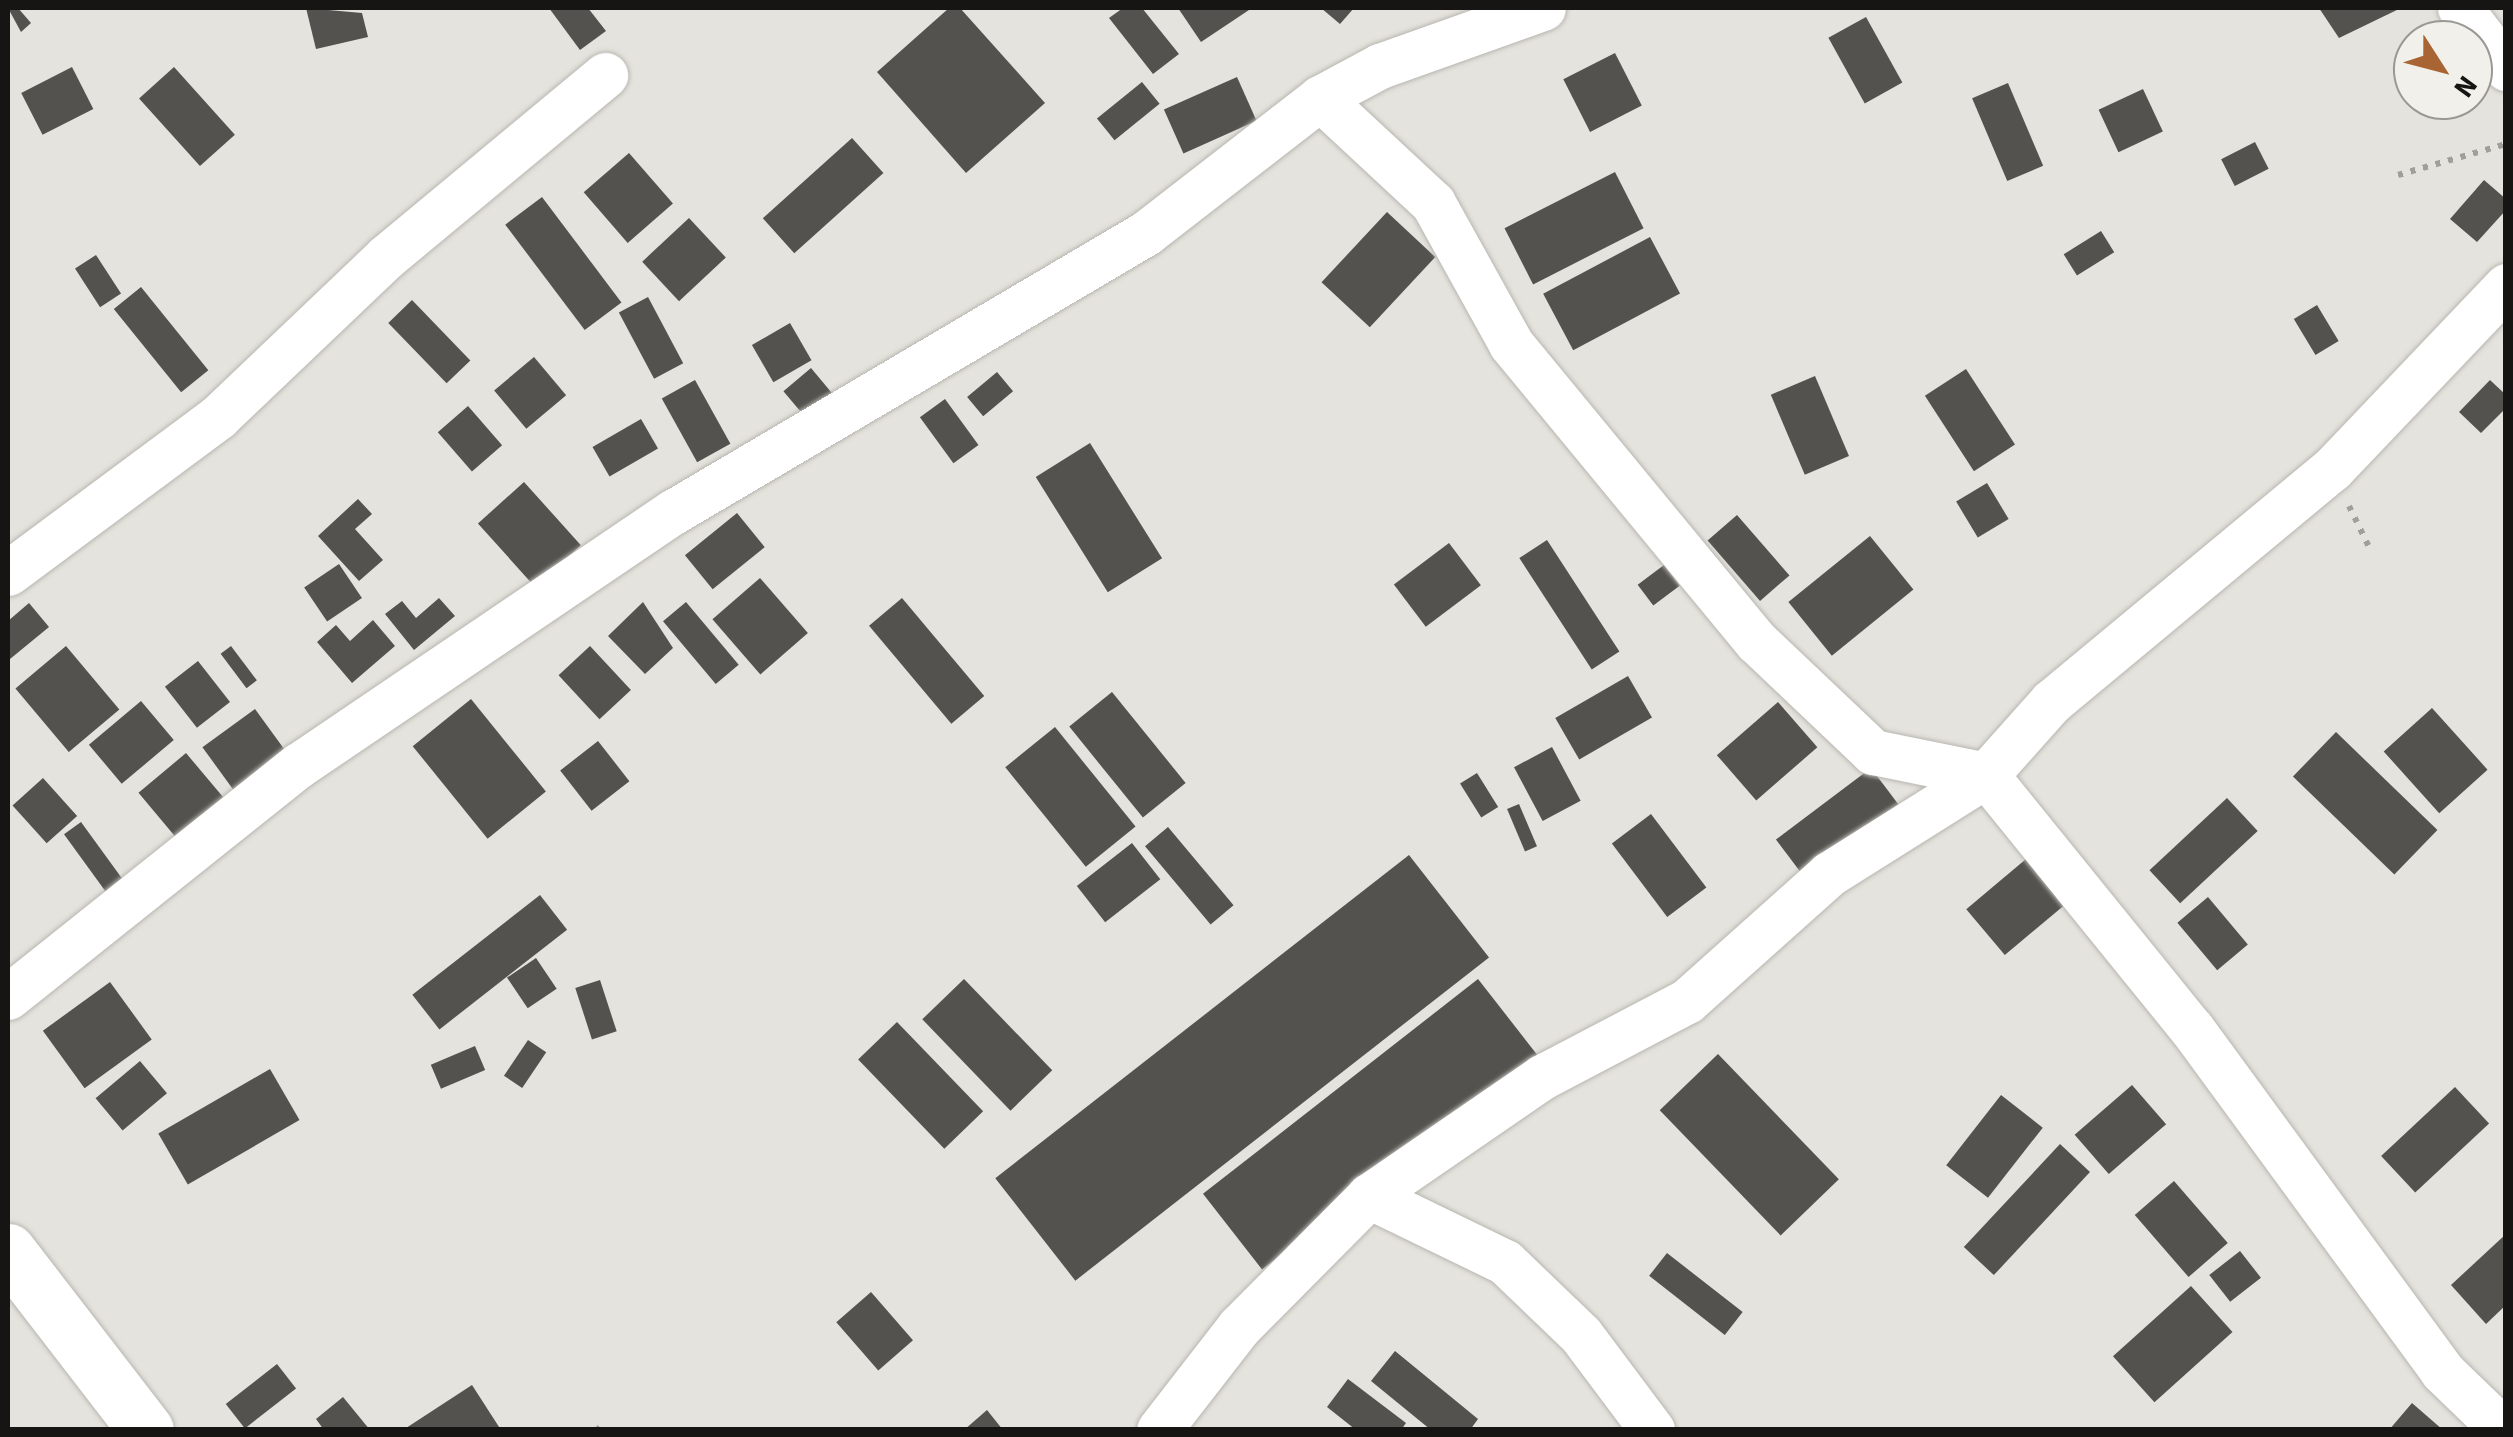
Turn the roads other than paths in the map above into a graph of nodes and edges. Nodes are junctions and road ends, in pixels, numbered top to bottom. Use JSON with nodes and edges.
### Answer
{"nodes":[{"id":1,"x":1542,"y":8,"type":"edge"},
{"id":2,"x":2460,"y":8,"type":"edge"},
{"id":3,"x":2506,"y":68,"type":"edge"},
{"id":4,"x":604,"y":75,"type":"dead end"},
{"id":5,"x":1320,"y":98,"type":"junction"},
{"id":6,"x":2506,"y":286,"type":"edge"},
{"id":7,"x":8,"y":573,"type":"edge"},
{"id":8,"x":1986,"y":774,"type":"junction"},
{"id":9,"x":8,"y":997,"type":"edge"},
{"id":10,"x":1369,"y":1196,"type":"junction"},
{"id":11,"x":8,"y":1250,"type":"edge"},
{"id":12,"x":146,"y":1430,"type":"edge"},
{"id":13,"x":1159,"y":1430,"type":"edge"},
{"id":14,"x":1652,"y":1430,"type":"edge"},
{"id":15,"x":2503,"y":1430,"type":"edge"}],
"edges":[{"from":1,"to":5,"type":"street"},
{"from":2,"to":3,"type":"street"},
{"from":4,"to":7,"type":"street"},
{"from":5,"to":8,"type":"street"},
{"from":5,"to":9,"type":"street"},
{"from":6,"to":8,"type":"street"},
{"from":8,"to":10,"type":"street"},
{"from":8,"to":15,"type":"street"},
{"from":10,"to":13,"type":"street"},
{"from":10,"to":14,"type":"street"},
{"from":11,"to":12,"type":"street"}]}
